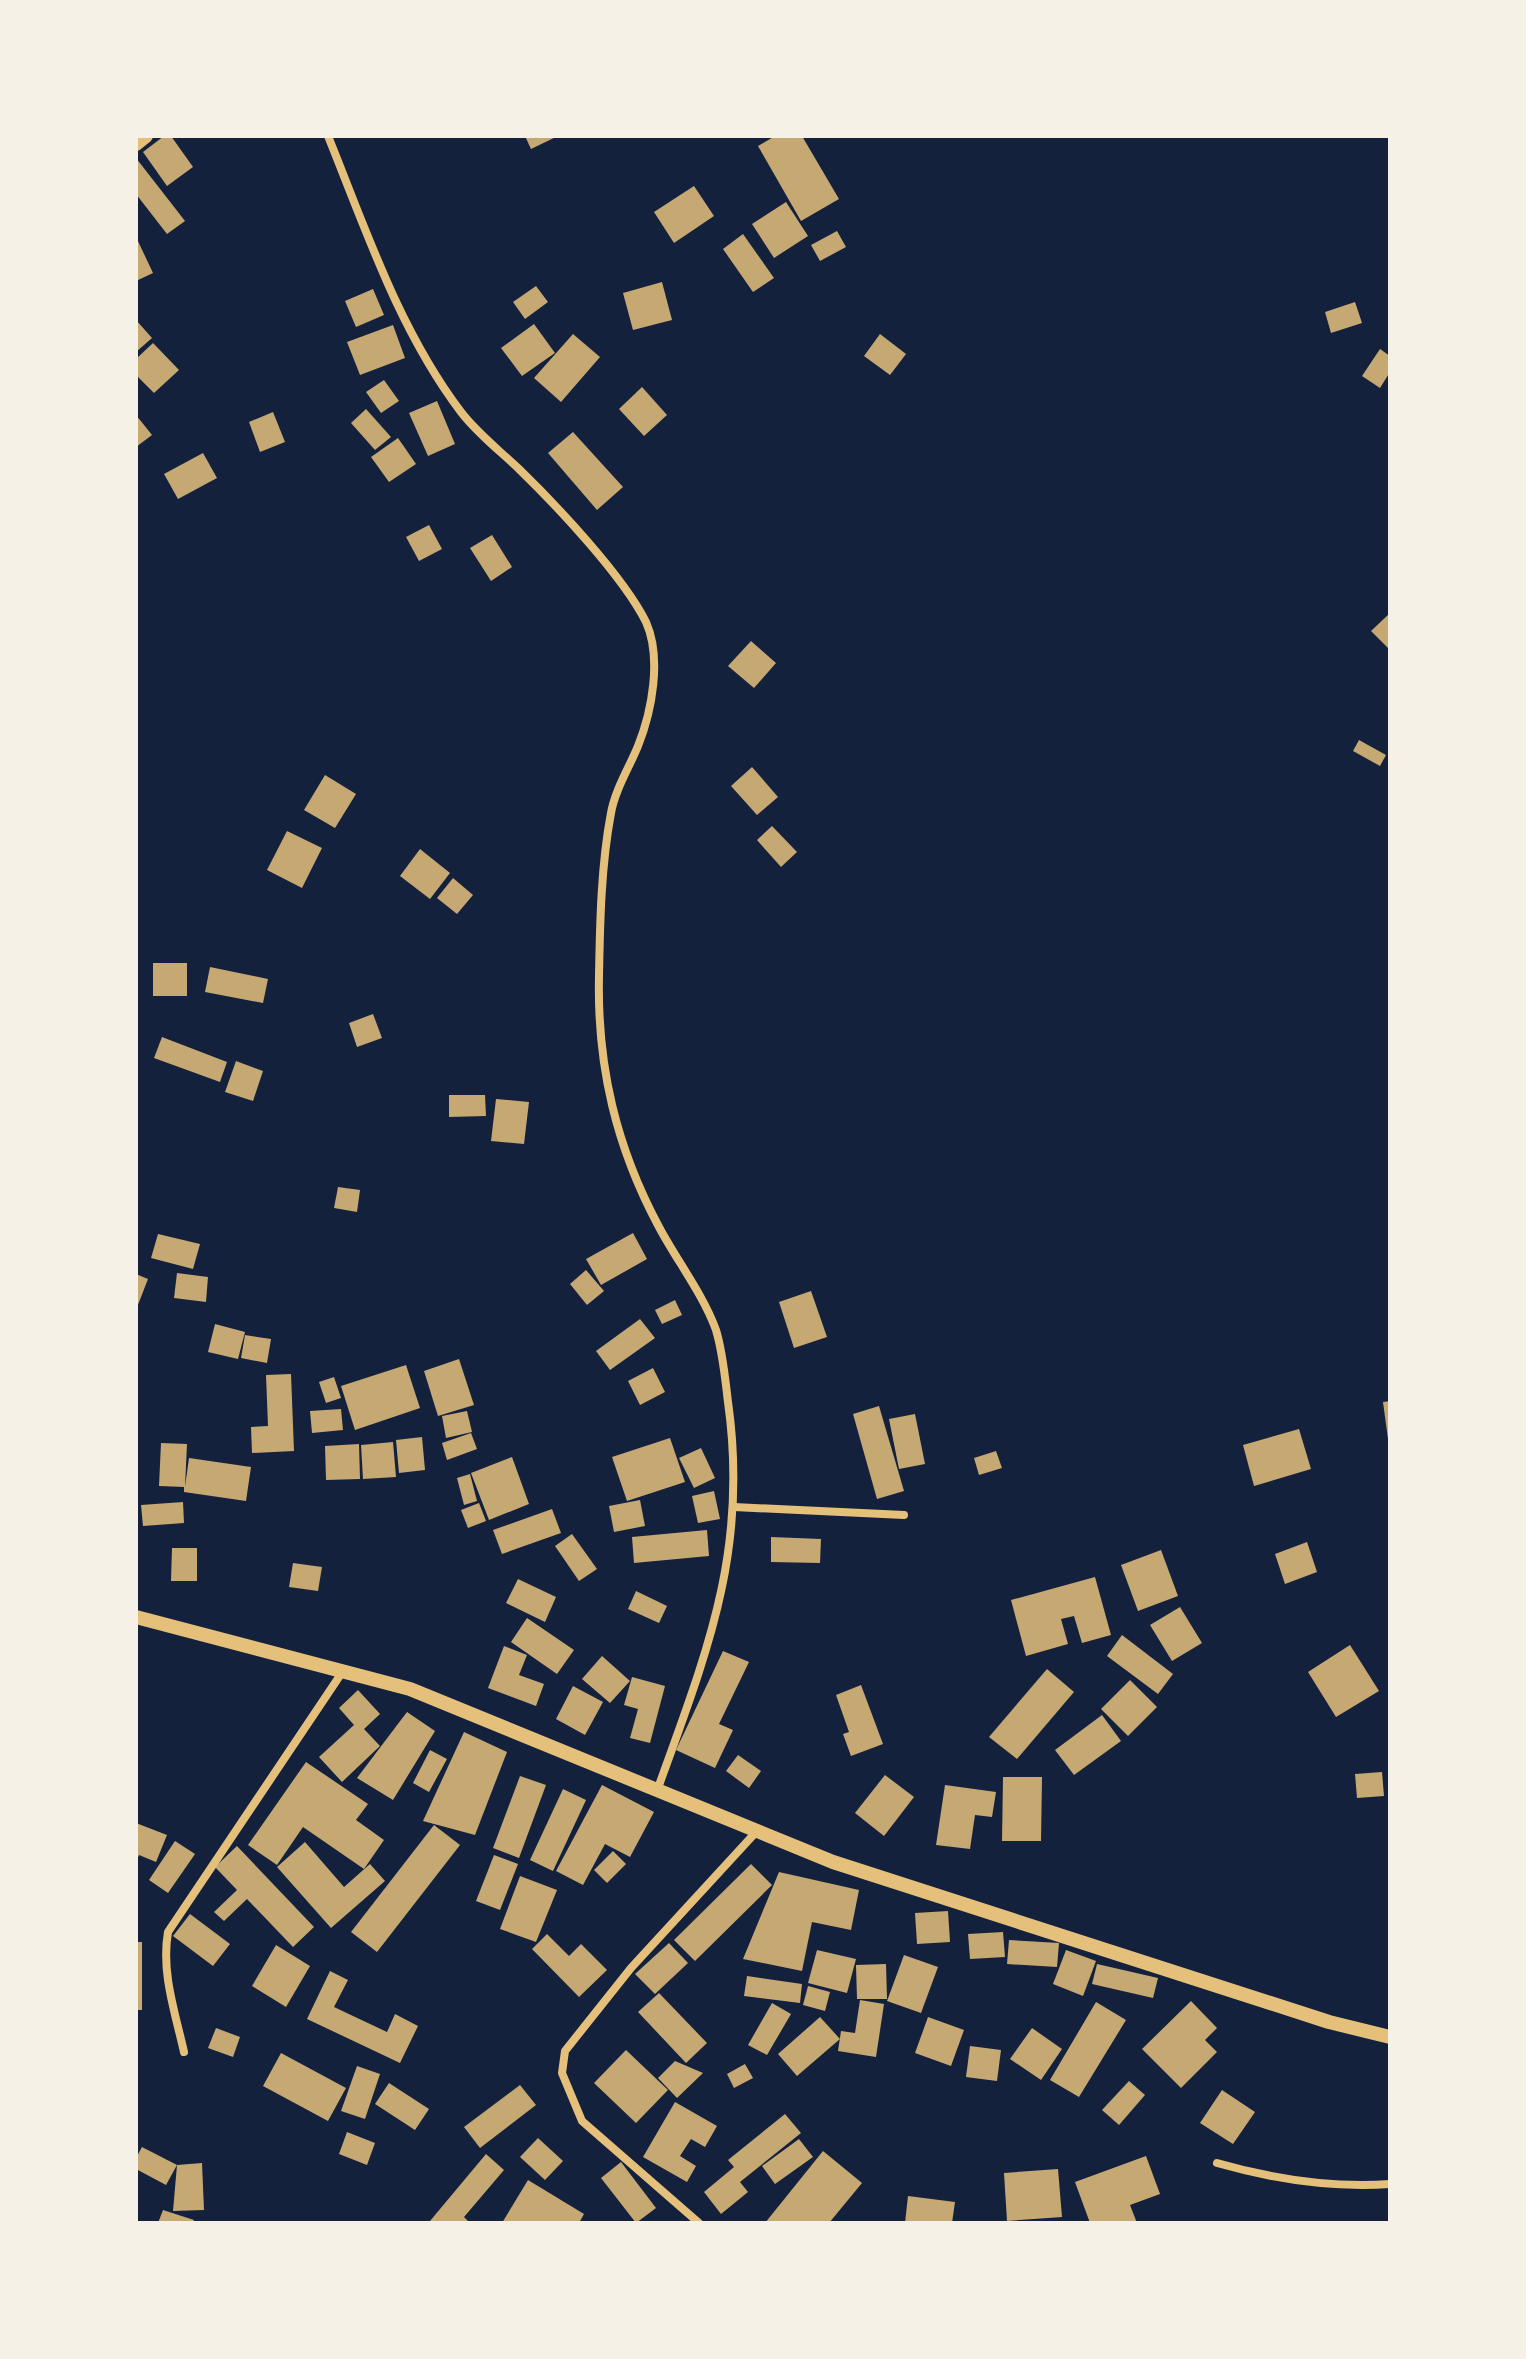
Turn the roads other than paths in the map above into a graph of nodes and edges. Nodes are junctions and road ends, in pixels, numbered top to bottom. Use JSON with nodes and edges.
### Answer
{"nodes":[{"id":1,"x":146,"y":136,"type":"edge"},
{"id":2,"x":328,"y":136,"type":"edge"},
{"id":3,"x":136,"y":144,"type":"edge"},
{"id":4,"x":734,"y":1507,"type":"junction"},
{"id":5,"x":904,"y":1515,"type":"dead end"},
{"id":6,"x":136,"y":1617,"type":"edge"},
{"id":7,"x":343,"y":1671,"type":"junction"},
{"id":8,"x":658,"y":1788,"type":"junction"},
{"id":9,"x":758,"y":1830,"type":"junction"},
{"id":10,"x":1390,"y":2037,"type":"edge"},
{"id":11,"x":184,"y":2052,"type":"dead end"},
{"id":12,"x":1217,"y":2163,"type":"dead end"},
{"id":13,"x":1390,"y":2184,"type":"edge"},
{"id":14,"x":699,"y":2223,"type":"edge"}],
"edges":[{"from":1,"to":3,"type":"street"},
{"from":2,"to":4,"type":"street"},
{"from":4,"to":5,"type":"street"},
{"from":4,"to":8,"type":"street"},
{"from":6,"to":7,"type":"street"},
{"from":7,"to":8,"type":"street"},
{"from":7,"to":11,"type":"street"},
{"from":8,"to":9,"type":"street"},
{"from":9,"to":10,"type":"street"},
{"from":9,"to":14,"type":"street"},
{"from":12,"to":13,"type":"street"}]}
